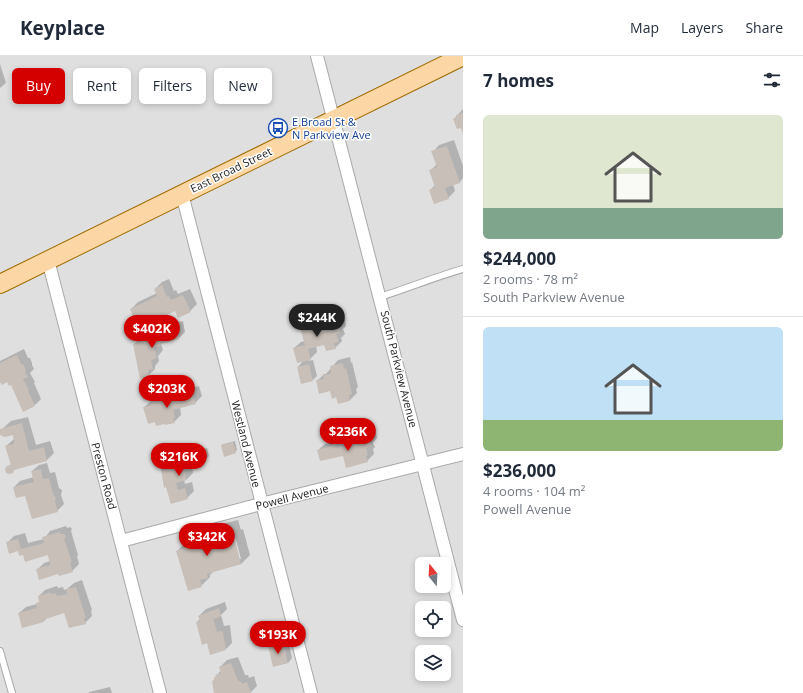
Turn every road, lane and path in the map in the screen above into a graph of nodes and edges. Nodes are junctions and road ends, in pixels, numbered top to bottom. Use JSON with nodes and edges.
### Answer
{"nodes":[{"id":1,"x":317,"y":56,"type":"edge"},
{"id":2,"x":463,"y":56,"type":"edge"},
{"id":3,"x":334,"y":119,"type":"junction"},
{"id":4,"x":182,"y":194,"type":"junction"},
{"id":5,"x":48,"y":260,"type":"junction"},
{"id":6,"x":463,"y":269,"type":"edge"},
{"id":7,"x":0,"y":284,"type":"edge"},
{"id":8,"x":380,"y":297,"type":"junction"},
{"id":9,"x":463,"y":454,"type":"edge"},
{"id":10,"x":423,"y":464,"type":"junction"},
{"id":11,"x":261,"y":504,"type":"junction"},
{"id":12,"x":121,"y":541,"type":"junction"},
{"id":13,"x":463,"y":620,"type":"edge"},
{"id":14,"x":0,"y":650,"type":"edge"},
{"id":15,"x":12,"y":693,"type":"edge"},
{"id":16,"x":160,"y":693,"type":"edge"},
{"id":17,"x":310,"y":693,"type":"edge"}],
"edges":[{"from":1,"to":3,"type":"street","name":"South Parkview Avenue"},
{"from":2,"to":3,"type":"main road","name":"East Broad Street"},
{"from":3,"to":4,"type":"main road","name":"East Broad Street"},
{"from":3,"to":8,"type":"street","name":"South Parkview Avenue"},
{"from":4,"to":5,"type":"main road","name":"East Broad Street"},
{"from":4,"to":11,"type":"street","name":"Westland Avenue"},
{"from":5,"to":7,"type":"main road","name":"East Broad Street"},
{"from":5,"to":12,"type":"street","name":"Preston Road"},
{"from":6,"to":8,"type":"lane"},
{"from":8,"to":10,"type":"street","name":"South Parkview Avenue"},
{"from":9,"to":10,"type":"street","name":"Powell Avenue"},
{"from":10,"to":11,"type":"street","name":"Powell Avenue"},
{"from":10,"to":13,"type":"street","name":"South Parkview Avenue"},
{"from":11,"to":12,"type":"street","name":"Powell Avenue"},
{"from":11,"to":17,"type":"street","name":"Westland Avenue"},
{"from":12,"to":16,"type":"street","name":"Preston Road"},
{"from":14,"to":15,"type":"lane"}]}
